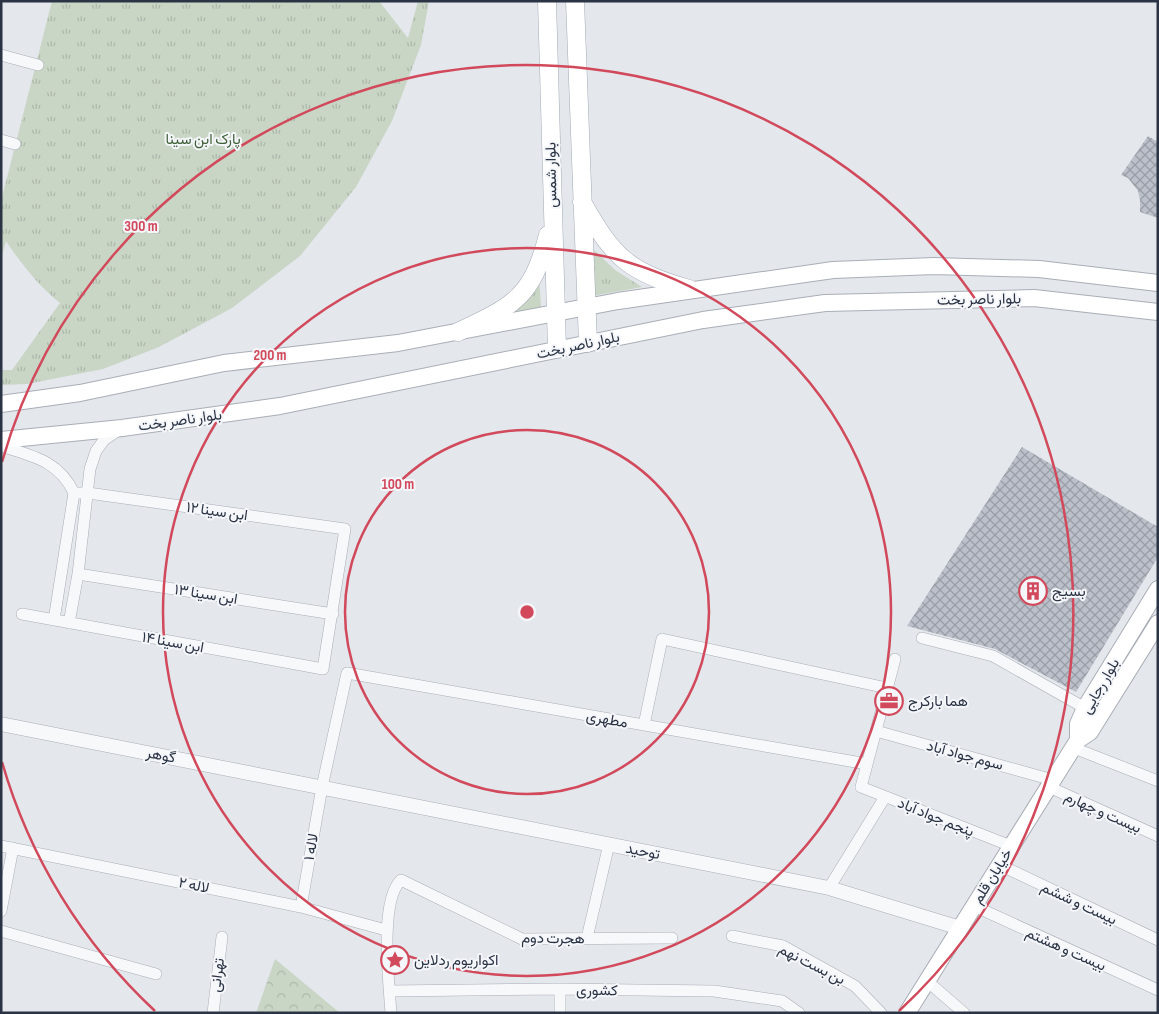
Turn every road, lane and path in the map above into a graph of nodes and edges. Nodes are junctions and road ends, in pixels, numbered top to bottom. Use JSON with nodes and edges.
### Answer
{"nodes":[{"id":1,"x":547,"y":1,"type":"edge"},
{"id":2,"x":575,"y":1,"type":"edge"},
{"id":3,"x":1,"y":55,"type":"edge"},
{"id":4,"x":38,"y":65,"type":"dead end"},
{"id":5,"x":1,"y":140,"type":"edge"},
{"id":6,"x":15,"y":144,"type":"dead end"},
{"id":7,"x":581,"y":200,"type":"junction"},
{"id":8,"x":552,"y":217,"type":"junction"},
{"id":9,"x":1158,"y":283,"type":"edge"},
{"id":10,"x":690,"y":289,"type":"junction"},
{"id":11,"x":586,"y":307,"type":"junction"},
{"id":12,"x":556,"y":312,"type":"junction"},
{"id":13,"x":1158,"y":312,"type":"edge"},
{"id":14,"x":458,"y":332,"type":"junction"},
{"id":15,"x":588,"y":343,"type":"junction"},
{"id":16,"x":557,"y":350,"type":"junction"},
{"id":17,"x":1,"y":404,"type":"edge"},
{"id":18,"x":122,"y":428,"type":"junction"},
{"id":19,"x":1,"y":440,"type":"edge"},
{"id":20,"x":1,"y":446,"type":"edge"},
{"id":21,"x":74,"y":493,"type":"junction"},
{"id":22,"x":88,"y":493,"type":"junction"},
{"id":23,"x":78,"y":574,"type":"junction"},
{"id":24,"x":1158,"y":589,"type":"edge"},
{"id":25,"x":22,"y":614,"type":"dead end"},
{"id":26,"x":333,"y":614,"type":"junction"},
{"id":27,"x":54,"y":620,"type":"junction"},
{"id":28,"x":69,"y":623,"type":"junction"},
{"id":29,"x":1158,"y":623,"type":"edge"},
{"id":30,"x":922,"y":638,"type":"dead end"},
{"id":31,"x":895,"y":659,"type":"dead end"},
{"id":32,"x":347,"y":673,"type":"joint"},
{"id":33,"x":887,"y":688,"type":"junction"},
{"id":34,"x":1085,"y":708,"type":"junction"},
{"id":35,"x":1,"y":724,"type":"edge"},
{"id":36,"x":644,"y":725,"type":"junction"},
{"id":37,"x":876,"y":731,"type":"junction"},
{"id":38,"x":1076,"y":744,"type":"junction"},
{"id":39,"x":867,"y":764,"type":"junction"},
{"id":40,"x":1158,"y":781,"type":"edge"},
{"id":41,"x":1051,"y":784,"type":"junction"},
{"id":42,"x":322,"y":787,"type":"junction"},
{"id":43,"x":885,"y":797,"type":"junction"},
{"id":44,"x":1158,"y":836,"type":"edge"},
{"id":45,"x":609,"y":844,"type":"junction"},
{"id":46,"x":1012,"y":846,"type":"junction"},
{"id":47,"x":7,"y":847,"type":"edge"},
{"id":48,"x":1000,"y":865,"type":"junction"},
{"id":49,"x":830,"y":888,"type":"junction"},
{"id":50,"x":974,"y":906,"type":"junction"},
{"id":51,"x":301,"y":907,"type":"junction"},
{"id":52,"x":1,"y":911,"type":"edge"},
{"id":53,"x":960,"y":928,"type":"junction"},
{"id":54,"x":386,"y":930,"type":"junction"},
{"id":55,"x":1,"y":931,"type":"edge"},
{"id":56,"x":732,"y":936,"type":"dead end"},
{"id":57,"x":222,"y":937,"type":"dead end"},
{"id":58,"x":587,"y":938,"type":"junction"},
{"id":59,"x":672,"y":938,"type":"dead end"},
{"id":60,"x":1158,"y":940,"type":"edge"},
{"id":61,"x":156,"y":974,"type":"dead end"},
{"id":62,"x":927,"y":981,"type":"junction"},
{"id":63,"x":560,"y":989,"type":"junction"},
{"id":64,"x":1158,"y":990,"type":"edge"},
{"id":65,"x":390,"y":991,"type":"junction"},
{"id":66,"x":213,"y":1013,"type":"edge"},
{"id":67,"x":390,"y":1013,"type":"edge"},
{"id":68,"x":560,"y":1013,"type":"edge"},
{"id":69,"x":799,"y":1013,"type":"edge"},
{"id":70,"x":881,"y":1013,"type":"edge"},
{"id":71,"x":907,"y":1013,"type":"edge"},
{"id":72,"x":964,"y":1013,"type":"edge"}],
"edges":[{"from":1,"to":8,"type":"main road","name":"بلوار شمس"},
{"from":2,"to":7,"type":"main road","name":"بلوار شمس"},
{"from":3,"to":4,"type":"street"},
{"from":5,"to":6,"type":"street"},
{"from":7,"to":10,"type":"main road"},
{"from":7,"to":11,"type":"main road","name":"بلوار شمس"},
{"from":8,"to":12,"type":"main road","name":"بلوار شمس"},
{"from":8,"to":14,"type":"main road"},
{"from":9,"to":10,"type":"main road","name":"بلوار ناصر بخت"},
{"from":10,"to":11,"type":"main road","name":"بلوار ناصر بخت"},
{"from":11,"to":12,"type":"main road","name":"بلوار ناصر بخت"},
{"from":11,"to":15,"type":"main road","name":"بلوار شمس"},
{"from":12,"to":14,"type":"main road","name":"بلوار ناصر بخت"},
{"from":12,"to":16,"type":"main road","name":"بلوار شمس"},
{"from":13,"to":15,"type":"main road","name":"بلوار ناصر بخت"},
{"from":14,"to":17,"type":"main road","name":"بلوار ناصر بخت"},
{"from":15,"to":16,"type":"main road","name":"بلوار ناصر بخت"},
{"from":16,"to":18,"type":"main road","name":"بلوار ناصر بخت"},
{"from":18,"to":19,"type":"main road","name":"بلوار ناصر بخت"},
{"from":18,"to":22,"type":"street"},
{"from":20,"to":21,"type":"street"},
{"from":21,"to":22,"type":"street","name":"ابن سینا ۱۲"},
{"from":21,"to":27,"type":"street"},
{"from":22,"to":23,"type":"street"},
{"from":22,"to":26,"type":"street","name":"ابن سینا ۱۲"},
{"from":23,"to":26,"type":"street","name":"ابن سینا ۱۳"},
{"from":23,"to":28,"type":"street"},
{"from":24,"to":34,"type":"main road","name":"بلوار رجایی"},
{"from":25,"to":27,"type":"street","name":"ابن سینا ۱۴"},
{"from":26,"to":28,"type":"street","name":"ابن سینا ۱۴"},
{"from":27,"to":28,"type":"street","name":"ابن سینا ۱۴"},
{"from":29,"to":38,"type":"main road","name":"بلوار رجایی"},
{"from":30,"to":34,"type":"street"},
{"from":31,"to":33,"type":"street"},
{"from":32,"to":36,"type":"street","name":"مطهری"},
{"from":32,"to":42,"type":"street","name":"لاله ۱"},
{"from":33,"to":36,"type":"street"},
{"from":33,"to":37,"type":"street"},
{"from":34,"to":38,"type":"main road","name":"بلوار رجایی"},
{"from":35,"to":42,"type":"street","name":"گوهر"},
{"from":36,"to":39,"type":"street","name":"مطهری"},
{"from":37,"to":39,"type":"street"},
{"from":37,"to":41,"type":"street","name":"سوم جواد آباد"},
{"from":38,"to":40,"type":"street"},
{"from":38,"to":41,"type":"main road","name":"خیابان قلم"},
{"from":39,"to":43,"type":"street","name":"پنجم جواد آباد"},
{"from":41,"to":44,"type":"street","name":"بیست و چهارم"},
{"from":41,"to":46,"type":"main road","name":"خیابان قلم"},
{"from":42,"to":45,"type":"street","name":"توحید"},
{"from":42,"to":51,"type":"street","name":"لاله ۱"},
{"from":43,"to":46,"type":"street","name":"پنجم جواد آباد"},
{"from":43,"to":49,"type":"street"},
{"from":45,"to":49,"type":"street","name":"توحید"},
{"from":45,"to":58,"type":"street"},
{"from":46,"to":48,"type":"main road","name":"خیابان قلم"},
{"from":47,"to":51,"type":"street","name":"لاله ۲"},
{"from":47,"to":52,"type":"street"},
{"from":48,"to":50,"type":"main road","name":"خیابان قلم"},
{"from":48,"to":60,"type":"street","name":"بیست و ششم"},
{"from":49,"to":53,"type":"street","name":"توحید"},
{"from":50,"to":53,"type":"main road","name":"خیابان قلم"},
{"from":50,"to":64,"type":"street","name":"بیست و هشتم"},
{"from":51,"to":54,"type":"street","name":"لاله ۲"},
{"from":53,"to":62,"type":"main road","name":"خیابان قلم"},
{"from":54,"to":58,"type":"street","name":"هجرت دوم"},
{"from":54,"to":65,"type":"street"},
{"from":55,"to":61,"type":"street"},
{"from":56,"to":70,"type":"street","name":"بن بست نهم"},
{"from":57,"to":66,"type":"street","name":"تهرانی"},
{"from":58,"to":59,"type":"street","name":"هجرت دوم"},
{"from":62,"to":71,"type":"main road","name":"خیابان قلم"},
{"from":62,"to":72,"type":"street"},
{"from":63,"to":65,"type":"street","name":"کشوری"},
{"from":63,"to":68,"type":"street"},
{"from":63,"to":69,"type":"street","name":"کشوری"},
{"from":65,"to":67,"type":"street"}]}
